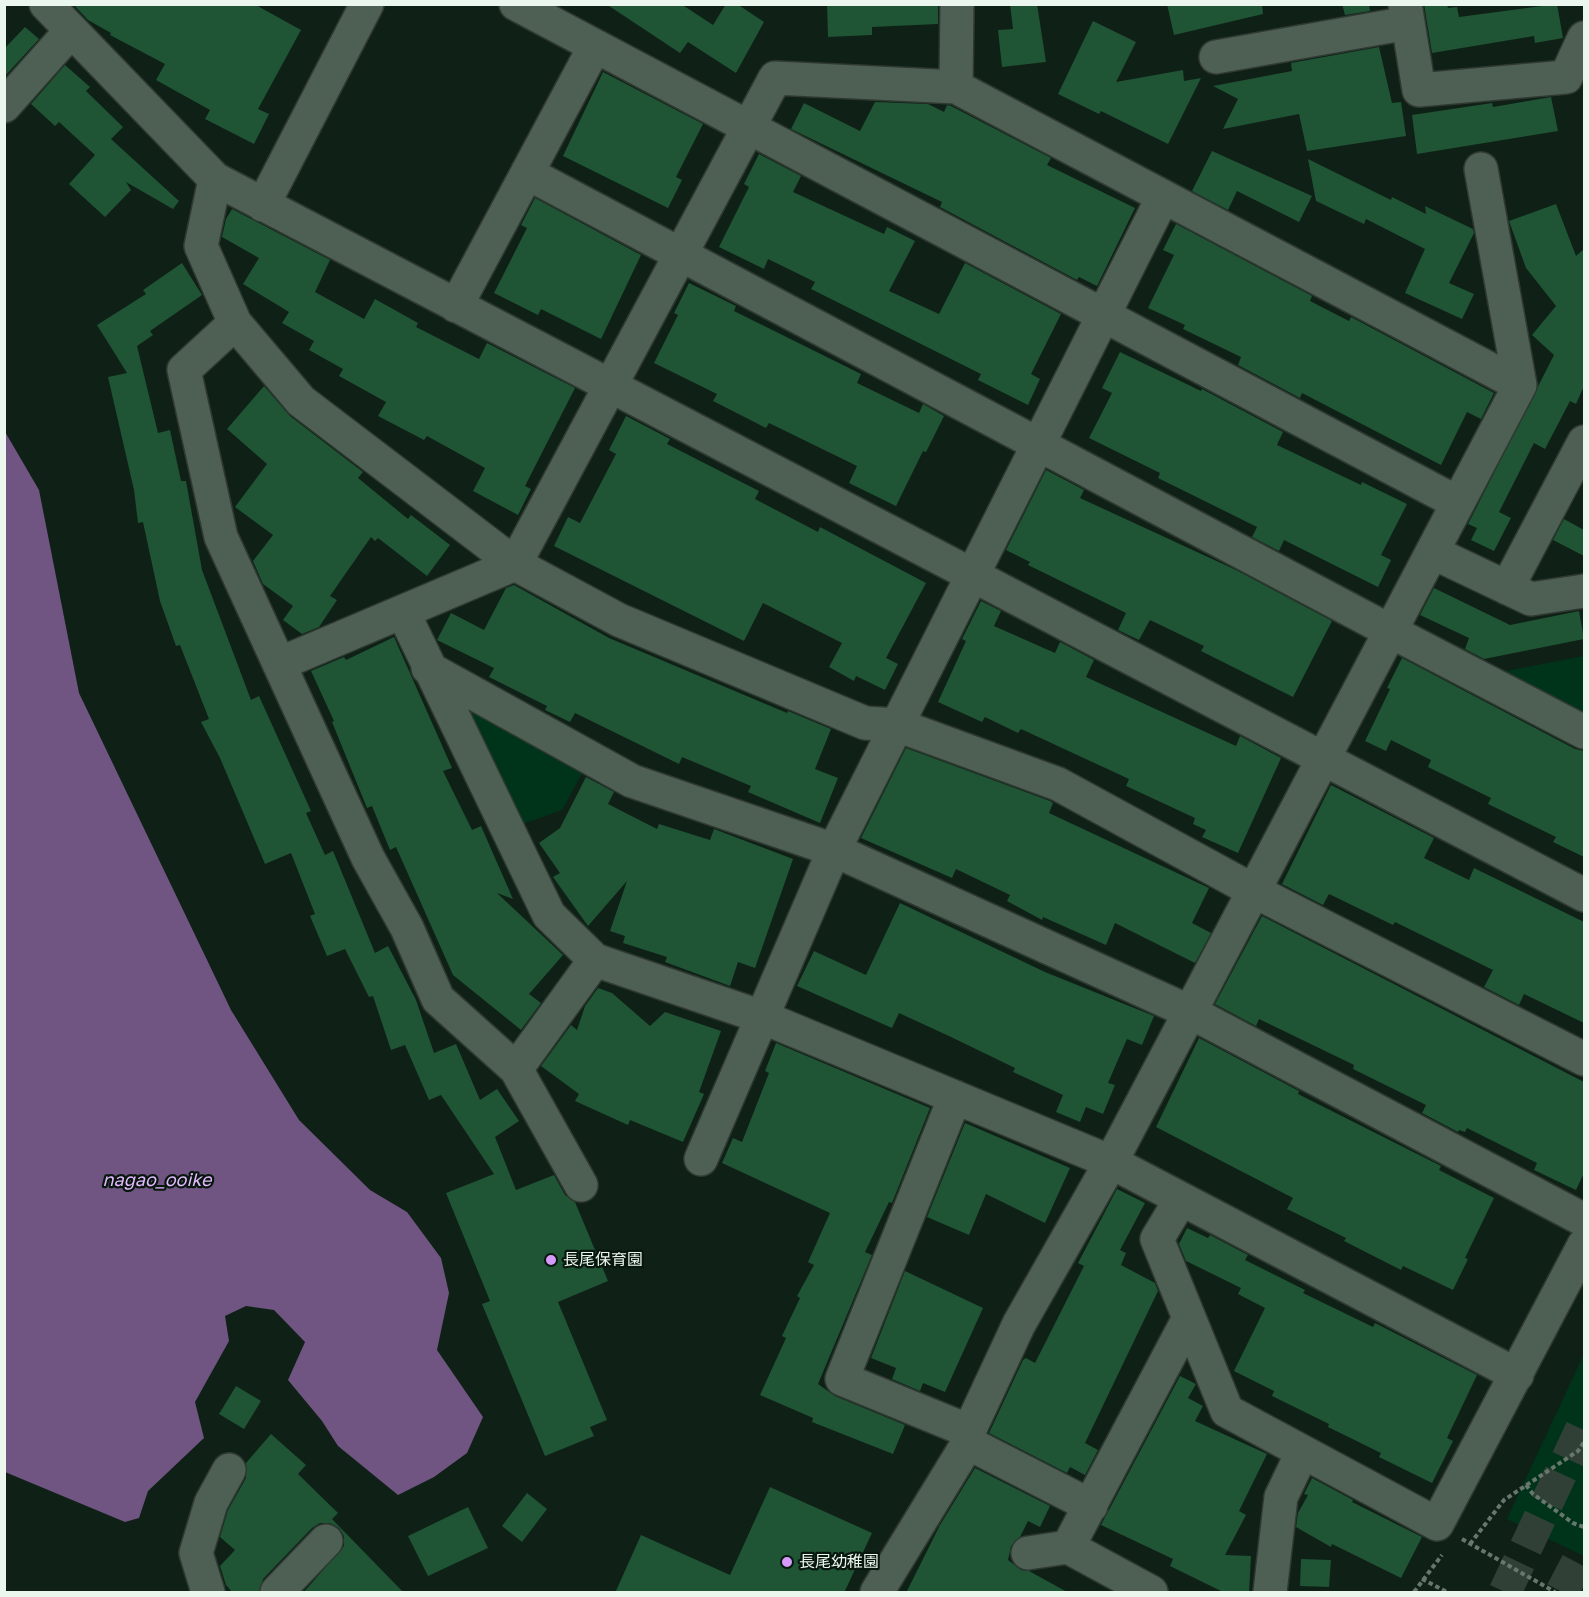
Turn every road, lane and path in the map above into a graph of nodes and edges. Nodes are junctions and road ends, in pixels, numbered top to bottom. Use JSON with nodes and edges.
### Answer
{"nodes":[{"id":1,"x":46,"y":4,"type":"edge"},
{"id":2,"x":367,"y":4,"type":"edge"},
{"id":3,"x":516,"y":4,"type":"edge"},
{"id":4,"x":957,"y":4,"type":"edge"},
{"id":5,"x":1406,"y":14,"type":"edge"},
{"id":6,"x":72,"y":31,"type":"junction"},
{"id":7,"x":1584,"y":38,"type":"edge"},
{"id":8,"x":595,"y":46,"type":"junction"},
{"id":9,"x":1216,"y":57,"type":"dead end"},
{"id":10,"x":956,"y":87,"type":"junction"},
{"id":11,"x":4,"y":106,"type":"edge"},
{"id":12,"x":748,"y":127,"type":"junction"},
{"id":13,"x":1481,"y":169,"type":"dead end"},
{"id":14,"x":527,"y":173,"type":"junction"},
{"id":15,"x":215,"y":179,"type":"junction"},
{"id":16,"x":1163,"y":197,"type":"junction"},
{"id":17,"x":263,"y":205,"type":"junction"},
{"id":18,"x":680,"y":254,"type":"junction"},
{"id":19,"x":456,"y":306,"type":"junction"},
{"id":20,"x":1104,"y":315,"type":"junction"},
{"id":21,"x":236,"y":323,"type":"junction"},
{"id":22,"x":1520,"y":385,"type":"junction"},
{"id":23,"x":610,"y":387,"type":"junction"},
{"id":24,"x":1584,"y":442,"type":"edge"},
{"id":25,"x":1038,"y":444,"type":"junction"},
{"id":26,"x":1458,"y":503,"type":"junction"},
{"id":27,"x":1432,"y":552,"type":"junction"},
{"id":28,"x":514,"y":564,"type":"junction"},
{"id":29,"x":972,"y":576,"type":"junction"},
{"id":30,"x":1507,"y":588,"type":"junction"},
{"id":31,"x":1584,"y":591,"type":"edge"},
{"id":32,"x":403,"y":612,"type":"junction"},
{"id":33,"x":1390,"y":631,"type":"junction"},
{"id":34,"x":279,"y":664,"type":"junction"},
{"id":35,"x":428,"y":668,"type":"junction"},
{"id":36,"x":897,"y":725,"type":"junction"},
{"id":37,"x":1584,"y":732,"type":"edge"},
{"id":38,"x":1323,"y":760,"type":"junction"},
{"id":39,"x":834,"y":850,"type":"junction"},
{"id":40,"x":1254,"y":891,"type":"junction"},
{"id":41,"x":1584,"y":895,"type":"edge"},
{"id":42,"x":595,"y":960,"type":"junction"},
{"id":43,"x":1190,"y":1012,"type":"junction"},
{"id":44,"x":762,"y":1017,"type":"junction"},
{"id":45,"x":1584,"y":1059,"type":"edge"},
{"id":46,"x":516,"y":1069,"type":"junction"},
{"id":47,"x":956,"y":1097,"type":"junction"},
{"id":48,"x":701,"y":1159,"type":"dead end"},
{"id":49,"x":1111,"y":1162,"type":"junction"},
{"id":50,"x":580,"y":1185,"type":"dead end"},
{"id":51,"x":1181,"y":1199,"type":"junction"},
{"id":52,"x":1584,"y":1220,"type":"edge"},
{"id":53,"x":1584,"y":1245,"type":"edge"},
{"id":54,"x":1188,"y":1320,"type":"junction"},
{"id":55,"x":1517,"y":1375,"type":"junction"},
{"id":56,"x":968,"y":1437,"type":"junction"},
{"id":57,"x":1584,"y":1443,"type":"edge"},
{"id":58,"x":1584,"y":1451,"type":"edge"},
{"id":59,"x":1302,"y":1453,"type":"junction"},
{"id":60,"x":228,"y":1470,"type":"dead end"},
{"id":61,"x":1526,"y":1485,"type":"junction"},
{"id":62,"x":1091,"y":1506,"type":"junction"},
{"id":63,"x":1437,"y":1524,"type":"junction"},
{"id":64,"x":1584,"y":1527,"type":"edge"},
{"id":65,"x":326,"y":1541,"type":"dead end"},
{"id":66,"x":1470,"y":1544,"type":"junction"},
{"id":67,"x":1068,"y":1547,"type":"junction"},
{"id":68,"x":1028,"y":1552,"type":"dead end"},
{"id":69,"x":1422,"y":1579,"type":"dead end"},
{"id":70,"x":208,"y":1593,"type":"edge"},
{"id":71,"x":277,"y":1593,"type":"edge"},
{"id":72,"x":877,"y":1593,"type":"edge"},
{"id":73,"x":1151,"y":1593,"type":"edge"},
{"id":74,"x":1270,"y":1593,"type":"edge"},
{"id":75,"x":1447,"y":1593,"type":"edge"},
{"id":76,"x":1555,"y":1593,"type":"edge"}],
"edges":[{"from":1,"to":6,"type":"street"},
{"from":2,"to":17,"type":"street"},
{"from":3,"to":8,"type":"street"},
{"from":4,"to":10,"type":"street"},
{"from":5,"to":7,"type":"street"},
{"from":5,"to":9,"type":"street"},
{"from":6,"to":11,"type":"street"},
{"from":6,"to":15,"type":"street"},
{"from":8,"to":12,"type":"street"},
{"from":8,"to":14,"type":"street"},
{"from":10,"to":12,"type":"street"},
{"from":10,"to":16,"type":"street"},
{"from":12,"to":18,"type":"street"},
{"from":12,"to":20,"type":"street"},
{"from":13,"to":22,"type":"street"},
{"from":14,"to":18,"type":"street"},
{"from":14,"to":19,"type":"street"},
{"from":15,"to":17,"type":"street"},
{"from":15,"to":21,"type":"street"},
{"from":16,"to":20,"type":"street"},
{"from":16,"to":22,"type":"street"},
{"from":17,"to":19,"type":"street"},
{"from":18,"to":23,"type":"street"},
{"from":18,"to":25,"type":"street"},
{"from":19,"to":23,"type":"street"},
{"from":20,"to":25,"type":"street"},
{"from":20,"to":26,"type":"street"},
{"from":21,"to":28,"type":"street"},
{"from":21,"to":34,"type":"street"},
{"from":22,"to":26,"type":"street"},
{"from":23,"to":28,"type":"street"},
{"from":23,"to":29,"type":"street"},
{"from":24,"to":30,"type":"street"},
{"from":25,"to":29,"type":"street"},
{"from":25,"to":33,"type":"street"},
{"from":26,"to":27,"type":"street"},
{"from":27,"to":30,"type":"street"},
{"from":27,"to":33,"type":"street"},
{"from":28,"to":32,"type":"street"},
{"from":28,"to":36,"type":"street"},
{"from":29,"to":36,"type":"street"},
{"from":29,"to":38,"type":"street"},
{"from":30,"to":31,"type":"street"},
{"from":32,"to":34,"type":"street"},
{"from":32,"to":35,"type":"street"},
{"from":33,"to":37,"type":"street"},
{"from":33,"to":38,"type":"street"},
{"from":34,"to":46,"type":"street"},
{"from":35,"to":39,"type":"street"},
{"from":35,"to":42,"type":"street"},
{"from":36,"to":39,"type":"street"},
{"from":36,"to":40,"type":"street"},
{"from":38,"to":40,"type":"street"},
{"from":38,"to":41,"type":"street"},
{"from":39,"to":43,"type":"street"},
{"from":39,"to":44,"type":"street"},
{"from":40,"to":43,"type":"street"},
{"from":40,"to":45,"type":"street"},
{"from":42,"to":44,"type":"street"},
{"from":42,"to":46,"type":"street"},
{"from":43,"to":49,"type":"street"},
{"from":43,"to":52,"type":"street"},
{"from":44,"to":47,"type":"street"},
{"from":44,"to":48,"type":"street"},
{"from":46,"to":50,"type":"street"},
{"from":47,"to":49,"type":"street"},
{"from":47,"to":56,"type":"street"},
{"from":49,"to":51,"type":"street"},
{"from":49,"to":56,"type":"street"},
{"from":51,"to":54,"type":"street"},
{"from":51,"to":55,"type":"street"},
{"from":53,"to":55,"type":"street"},
{"from":54,"to":59,"type":"street"},
{"from":54,"to":62,"type":"street"},
{"from":55,"to":63,"type":"street"},
{"from":56,"to":62,"type":"street"},
{"from":56,"to":72,"type":"street"},
{"from":57,"to":58,"type":"path"},
{"from":57,"to":61,"type":"path"},
{"from":59,"to":63,"type":"street"},
{"from":59,"to":74,"type":"street"},
{"from":60,"to":70,"type":"street"},
{"from":61,"to":64,"type":"path"},
{"from":61,"to":66,"type":"path"},
{"from":62,"to":67,"type":"street"},
{"from":63,"to":66,"type":"path"},
{"from":65,"to":71,"type":"street"},
{"from":66,"to":76,"type":"path"},
{"from":67,"to":68,"type":"street"},
{"from":67,"to":73,"type":"street"},
{"from":69,"to":75,"type":"path"}]}
